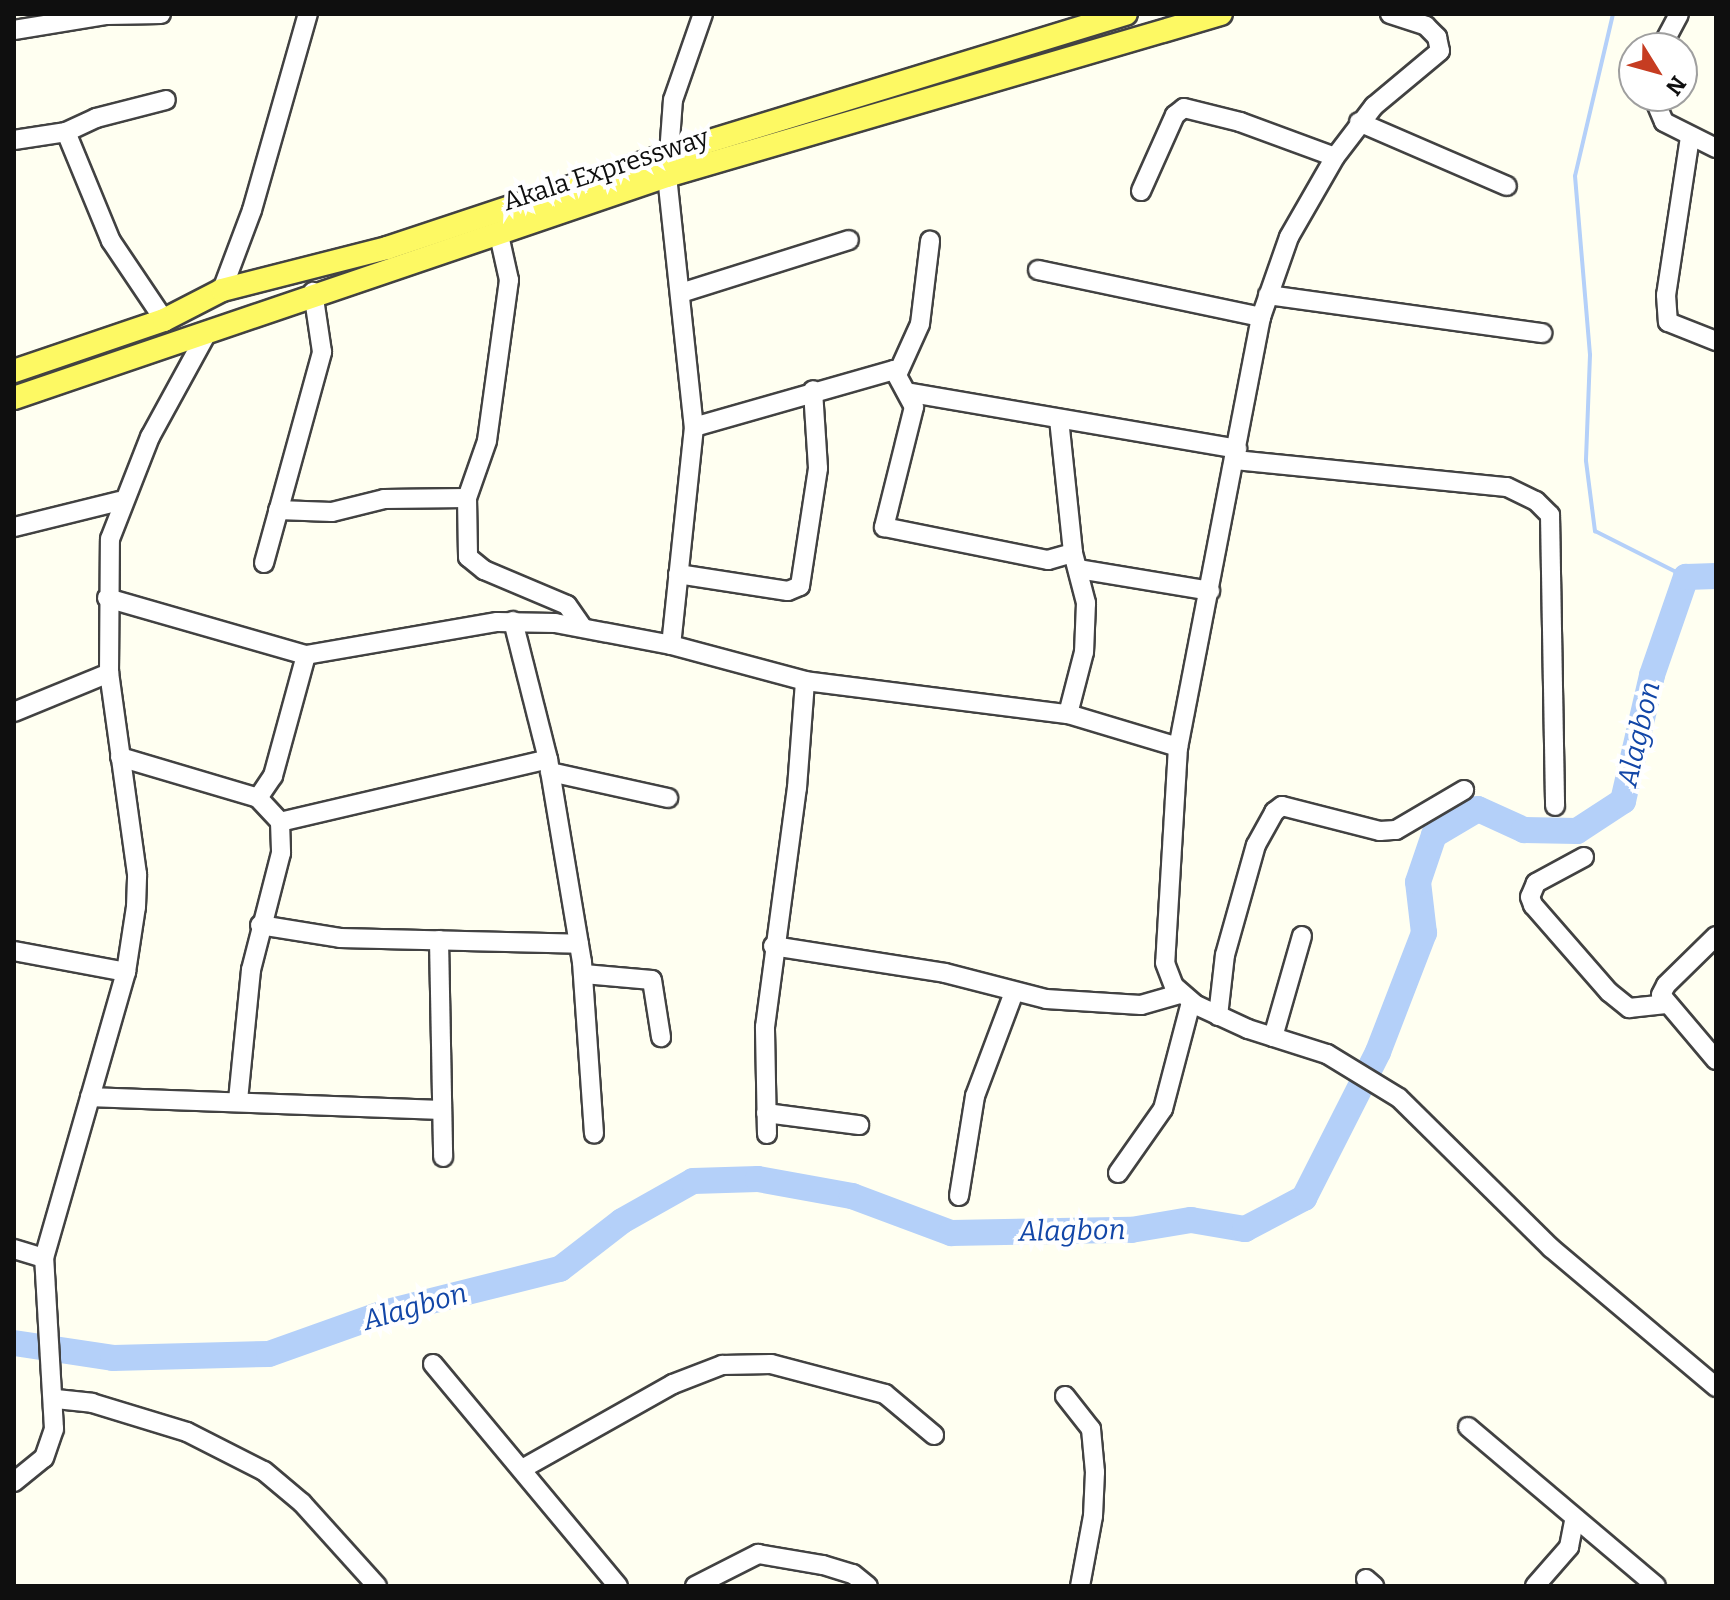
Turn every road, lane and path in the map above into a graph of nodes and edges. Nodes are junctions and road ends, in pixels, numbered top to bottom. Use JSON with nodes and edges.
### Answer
{"nodes":[{"id":1,"x":161,"y":14,"type":"edge"},
{"id":2,"x":308,"y":14,"type":"edge"},
{"id":3,"x":703,"y":14,"type":"edge"},
{"id":4,"x":1126,"y":14,"type":"edge"},
{"id":5,"x":1221,"y":14,"type":"edge"},
{"id":6,"x":1390,"y":14,"type":"edge"},
{"id":7,"x":1679,"y":14,"type":"edge"},
{"id":8,"x":1178,"y":20,"type":"edge"},
{"id":9,"x":14,"y":30,"type":"edge"},
{"id":10,"x":1669,"y":32,"type":"edge"},
{"id":11,"x":166,"y":100,"type":"dead end"},
{"id":12,"x":1660,"y":112,"type":"edge"},
{"id":13,"x":1359,"y":122,"type":"junction"},
{"id":14,"x":66,"y":132,"type":"junction"},
{"id":15,"x":1690,"y":137,"type":"junction"},
{"id":16,"x":14,"y":140,"type":"edge"},
{"id":17,"x":1716,"y":148,"type":"edge"},
{"id":18,"x":1335,"y":157,"type":"junction"},
{"id":19,"x":668,"y":165,"type":"junction"},
{"id":20,"x":1507,"y":186,"type":"dead end"},
{"id":21,"x":1141,"y":191,"type":"dead end"},
{"id":22,"x":499,"y":235,"type":"junction"},
{"id":23,"x":849,"y":240,"type":"dead end"},
{"id":24,"x":930,"y":241,"type":"dead end"},
{"id":25,"x":387,"y":248,"type":"junction"},
{"id":26,"x":395,"y":270,"type":"junction"},
{"id":27,"x":1038,"y":270,"type":"dead end"},
{"id":28,"x":222,"y":290,"type":"junction"},
{"id":29,"x":313,"y":292,"type":"junction"},
{"id":30,"x":681,"y":293,"type":"junction"},
{"id":31,"x":1268,"y":295,"type":"junction"},
{"id":32,"x":1261,"y":317,"type":"junction"},
{"id":33,"x":164,"y":320,"type":"junction"},
{"id":34,"x":207,"y":333,"type":"junction"},
{"id":35,"x":1542,"y":333,"type":"dead end"},
{"id":36,"x":1716,"y":341,"type":"edge"},
{"id":37,"x":14,"y":371,"type":"edge"},
{"id":38,"x":897,"y":375,"type":"junction"},
{"id":39,"x":813,"y":390,"type":"junction"},
{"id":40,"x":911,"y":393,"type":"junction"},
{"id":41,"x":14,"y":398,"type":"edge"},
{"id":42,"x":1059,"y":419,"type":"junction"},
{"id":43,"x":694,"y":427,"type":"junction"},
{"id":44,"x":1236,"y":454,"type":"junction"},
{"id":45,"x":467,"y":498,"type":"junction"},
{"id":46,"x":120,"y":501,"type":"junction"},
{"id":47,"x":278,"y":510,"type":"junction"},
{"id":48,"x":14,"y":527,"type":"edge"},
{"id":49,"x":1076,"y":561,"type":"junction"},
{"id":50,"x":264,"y":563,"type":"dead end"},
{"id":51,"x":678,"y":574,"type":"junction"},
{"id":52,"x":1210,"y":591,"type":"junction"},
{"id":53,"x":107,"y":598,"type":"junction"},
{"id":54,"x":513,"y":621,"type":"junction"},
{"id":55,"x":583,"y":628,"type":"junction"},
{"id":56,"x":671,"y":645,"type":"junction"},
{"id":57,"x":306,"y":655,"type":"junction"},
{"id":58,"x":109,"y":673,"type":"junction"},
{"id":59,"x":805,"y":681,"type":"junction"},
{"id":60,"x":14,"y":712,"type":"edge"},
{"id":61,"x":1068,"y":714,"type":"junction"},
{"id":62,"x":1178,"y":747,"type":"junction"},
{"id":63,"x":120,"y":757,"type":"junction"},
{"id":64,"x":549,"y":765,"type":"junction"},
{"id":65,"x":1464,"y":790,"type":"dead end"},
{"id":66,"x":258,"y":798,"type":"junction"},
{"id":67,"x":668,"y":798,"type":"dead end"},
{"id":68,"x":1555,"y":806,"type":"dead end"},
{"id":69,"x":280,"y":822,"type":"junction"},
{"id":70,"x":1584,"y":857,"type":"dead end"},
{"id":71,"x":260,"y":925,"type":"junction"},
{"id":72,"x":1302,"y":936,"type":"dead end"},
{"id":73,"x":1716,"y":936,"type":"edge"},
{"id":74,"x":439,"y":940,"type":"junction"},
{"id":75,"x":579,"y":944,"type":"junction"},
{"id":76,"x":773,"y":946,"type":"junction"},
{"id":77,"x":14,"y":951,"type":"edge"},
{"id":78,"x":126,"y":972,"type":"junction"},
{"id":79,"x":584,"y":974,"type":"junction"},
{"id":80,"x":1014,"y":992,"type":"junction"},
{"id":81,"x":1185,"y":998,"type":"junction"},
{"id":82,"x":1666,"y":1004,"type":"junction"},
{"id":83,"x":1218,"y":1016,"type":"junction"},
{"id":84,"x":661,"y":1037,"type":"dead end"},
{"id":85,"x":1273,"y":1037,"type":"junction"},
{"id":86,"x":1716,"y":1060,"type":"edge"},
{"id":87,"x":90,"y":1097,"type":"junction"},
{"id":88,"x":238,"y":1100,"type":"junction"},
{"id":89,"x":440,"y":1110,"type":"junction"},
{"id":90,"x":766,"y":1113,"type":"junction"},
{"id":91,"x":859,"y":1125,"type":"dead end"},
{"id":92,"x":594,"y":1134,"type":"dead end"},
{"id":93,"x":767,"y":1134,"type":"dead end"},
{"id":94,"x":443,"y":1157,"type":"dead end"},
{"id":95,"x":1118,"y":1173,"type":"dead end"},
{"id":96,"x":959,"y":1196,"type":"dead end"},
{"id":97,"x":14,"y":1249,"type":"edge"},
{"id":98,"x":44,"y":1258,"type":"junction"},
{"id":99,"x":433,"y":1364,"type":"dead end"},
{"id":100,"x":1715,"y":1385,"type":"edge"},
{"id":101,"x":1065,"y":1396,"type":"dead end"},
{"id":102,"x":56,"y":1399,"type":"junction"},
{"id":103,"x":1468,"y":1427,"type":"dead end"},
{"id":104,"x":934,"y":1435,"type":"dead end"},
{"id":105,"x":522,"y":1469,"type":"junction"},
{"id":106,"x":14,"y":1482,"type":"edge"},
{"id":107,"x":1574,"y":1521,"type":"junction"},
{"id":108,"x":1603,"y":1545,"type":"junction"},
{"id":109,"x":1569,"y":1547,"type":"junction"},
{"id":110,"x":377,"y":1586,"type":"edge"},
{"id":111,"x":618,"y":1586,"type":"edge"},
{"id":112,"x":695,"y":1586,"type":"edge"},
{"id":113,"x":868,"y":1586,"type":"edge"},
{"id":114,"x":1080,"y":1586,"type":"edge"},
{"id":115,"x":1535,"y":1586,"type":"edge"},
{"id":116,"x":1656,"y":1586,"type":"edge"}],
"edges":[{"from":1,"to":9,"type":"street"},
{"from":2,"to":28,"type":"street"},
{"from":3,"to":19,"type":"street"},
{"from":4,"to":19,"type":"main road","name":"Akala Expressway"},
{"from":5,"to":8,"type":"main road","name":"Akala Expressway"},
{"from":6,"to":13,"type":"street"},
{"from":7,"to":10,"type":"street"},
{"from":8,"to":19,"type":"main road","name":"Akala Expressway"},
{"from":11,"to":14,"type":"street"},
{"from":12,"to":15,"type":"street"},
{"from":13,"to":18,"type":"street"},
{"from":13,"to":20,"type":"street"},
{"from":14,"to":16,"type":"street"},
{"from":14,"to":33,"type":"street"},
{"from":15,"to":17,"type":"street"},
{"from":15,"to":36,"type":"street"},
{"from":18,"to":21,"type":"street"},
{"from":18,"to":31,"type":"street"},
{"from":19,"to":22,"type":"main road","name":"Akala Expressway"},
{"from":19,"to":25,"type":"main road","name":"Akala Expressway"},
{"from":19,"to":30,"type":"street"},
{"from":22,"to":26,"type":"main road","name":"Akala Expressway"},
{"from":22,"to":45,"type":"street"},
{"from":23,"to":30,"type":"street"},
{"from":24,"to":38,"type":"street"},
{"from":25,"to":26,"type":"main road"},
{"from":25,"to":28,"type":"main road","name":"Akala Expressway"},
{"from":26,"to":29,"type":"main road","name":"Akala Expressway"},
{"from":27,"to":32,"type":"street"},
{"from":28,"to":33,"type":"main road","name":"Akala Expressway"},
{"from":29,"to":34,"type":"main road","name":"Akala Expressway"},
{"from":29,"to":47,"type":"street"},
{"from":30,"to":43,"type":"street"},
{"from":31,"to":32,"type":"street"},
{"from":31,"to":35,"type":"street"},
{"from":32,"to":44,"type":"street"},
{"from":33,"to":37,"type":"main road","name":"Akala Expressway"},
{"from":34,"to":41,"type":"main road","name":"Akala Expressway"},
{"from":34,"to":46,"type":"street"},
{"from":38,"to":39,"type":"street"},
{"from":38,"to":40,"type":"street"},
{"from":39,"to":43,"type":"street"},
{"from":39,"to":51,"type":"street"},
{"from":40,"to":42,"type":"street"},
{"from":40,"to":49,"type":"street"},
{"from":42,"to":44,"type":"street"},
{"from":42,"to":49,"type":"street"},
{"from":43,"to":51,"type":"street"},
{"from":44,"to":52,"type":"street"},
{"from":44,"to":68,"type":"street"},
{"from":45,"to":47,"type":"street"},
{"from":45,"to":55,"type":"street"},
{"from":46,"to":48,"type":"street"},
{"from":46,"to":53,"type":"street"},
{"from":47,"to":50,"type":"street"},
{"from":49,"to":52,"type":"street"},
{"from":49,"to":61,"type":"street"},
{"from":51,"to":56,"type":"street"},
{"from":52,"to":62,"type":"street"},
{"from":53,"to":57,"type":"street"},
{"from":53,"to":58,"type":"street"},
{"from":54,"to":55,"type":"street"},
{"from":54,"to":57,"type":"street"},
{"from":54,"to":64,"type":"street"},
{"from":55,"to":56,"type":"street"},
{"from":56,"to":59,"type":"street"},
{"from":57,"to":66,"type":"street"},
{"from":58,"to":60,"type":"street"},
{"from":58,"to":63,"type":"street"},
{"from":59,"to":61,"type":"street"},
{"from":59,"to":76,"type":"street"},
{"from":61,"to":62,"type":"street"},
{"from":62,"to":81,"type":"street"},
{"from":63,"to":66,"type":"street"},
{"from":63,"to":78,"type":"street"},
{"from":64,"to":67,"type":"street"},
{"from":64,"to":69,"type":"street"},
{"from":64,"to":75,"type":"street"},
{"from":65,"to":83,"type":"street"},
{"from":66,"to":69,"type":"street"},
{"from":69,"to":71,"type":"street"},
{"from":70,"to":82,"type":"street"},
{"from":71,"to":74,"type":"street"},
{"from":71,"to":88,"type":"street"},
{"from":72,"to":85,"type":"street"},
{"from":73,"to":82,"type":"street"},
{"from":74,"to":75,"type":"street"},
{"from":74,"to":89,"type":"street"},
{"from":75,"to":79,"type":"street"},
{"from":76,"to":80,"type":"street"},
{"from":76,"to":90,"type":"street"},
{"from":77,"to":78,"type":"street"},
{"from":78,"to":87,"type":"street"},
{"from":79,"to":84,"type":"street"},
{"from":79,"to":92,"type":"street"},
{"from":80,"to":81,"type":"street"},
{"from":80,"to":96,"type":"street"},
{"from":81,"to":83,"type":"street"},
{"from":81,"to":95,"type":"street"},
{"from":82,"to":86,"type":"street"},
{"from":83,"to":85,"type":"street"},
{"from":85,"to":100,"type":"street"},
{"from":87,"to":88,"type":"street"},
{"from":87,"to":98,"type":"street"},
{"from":88,"to":89,"type":"street"},
{"from":89,"to":94,"type":"street"},
{"from":90,"to":91,"type":"street"},
{"from":90,"to":93,"type":"street"},
{"from":97,"to":98,"type":"street"},
{"from":98,"to":102,"type":"street"},
{"from":99,"to":105,"type":"street"},
{"from":101,"to":114,"type":"street"},
{"from":102,"to":106,"type":"street"},
{"from":102,"to":110,"type":"street"},
{"from":103,"to":107,"type":"street"},
{"from":104,"to":105,"type":"street"},
{"from":105,"to":111,"type":"street"},
{"from":107,"to":108,"type":"street"},
{"from":107,"to":109,"type":"street"},
{"from":108,"to":109,"type":"street"},
{"from":108,"to":116,"type":"street"},
{"from":109,"to":115,"type":"street"},
{"from":112,"to":113,"type":"street"}]}
